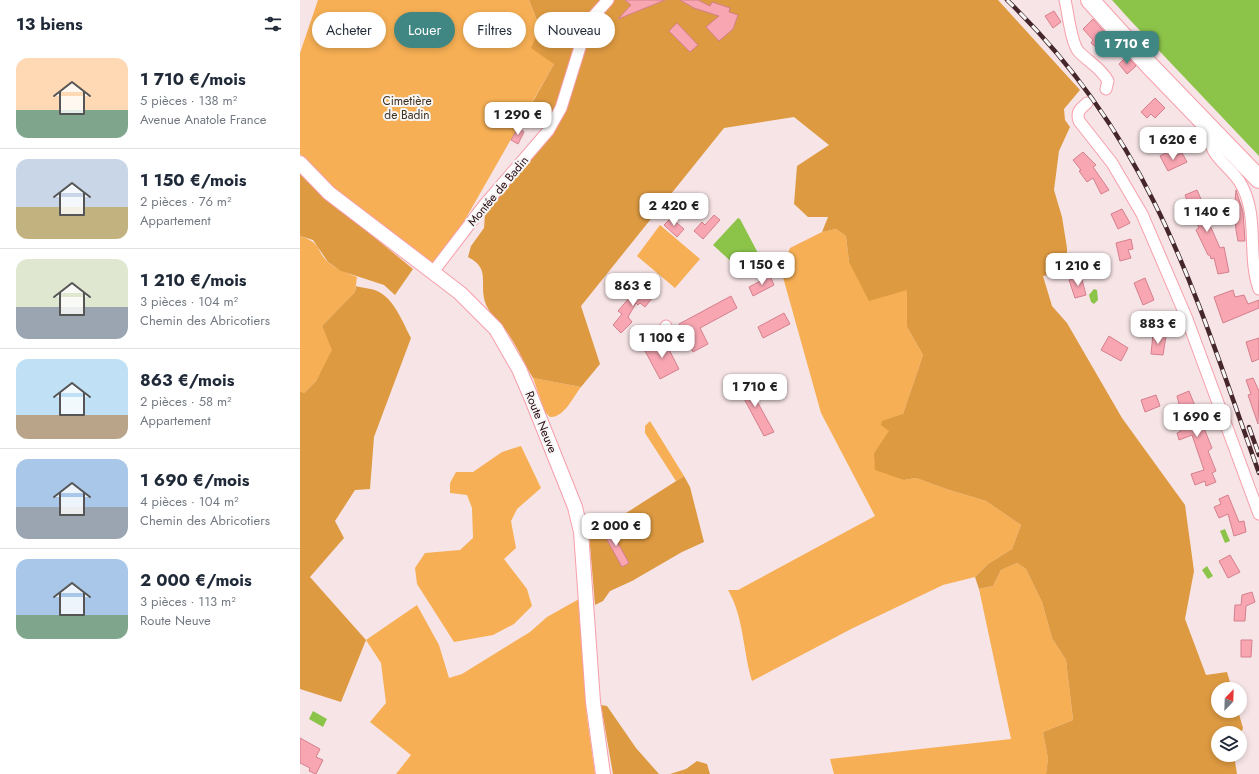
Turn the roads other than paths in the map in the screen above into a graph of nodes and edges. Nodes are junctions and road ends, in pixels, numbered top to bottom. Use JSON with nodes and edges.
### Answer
{"nodes":[{"id":1,"x":608,"y":0,"type":"edge"},
{"id":2,"x":1065,"y":0,"type":"edge"},
{"id":3,"x":1090,"y":0,"type":"edge"},
{"id":4,"x":1106,"y":89,"type":"dead end"},
{"id":5,"x":1087,"y":104,"type":"dead end"},
{"id":6,"x":1211,"y":130,"type":"junction"},
{"id":7,"x":300,"y":163,"type":"edge"},
{"id":8,"x":1259,"y":179,"type":"edge"},
{"id":9,"x":432,"y":272,"type":"junction"},
{"id":10,"x":1259,"y":289,"type":"edge"},
{"id":11,"x":1259,"y":514,"type":"edge"},
{"id":12,"x":603,"y":774,"type":"edge"}],
"edges":[{"from":1,"to":9,"type":"street","name":"Montée de Badin"},
{"from":2,"to":4,"type":"street"},
{"from":3,"to":6,"type":"main road"},
{"from":5,"to":11,"type":"street"},
{"from":6,"to":8,"type":"main road"},
{"from":6,"to":10,"type":"street"},
{"from":7,"to":9,"type":"street","name":"Route Neuve"},
{"from":9,"to":12,"type":"street","name":"Route Neuve"}]}
